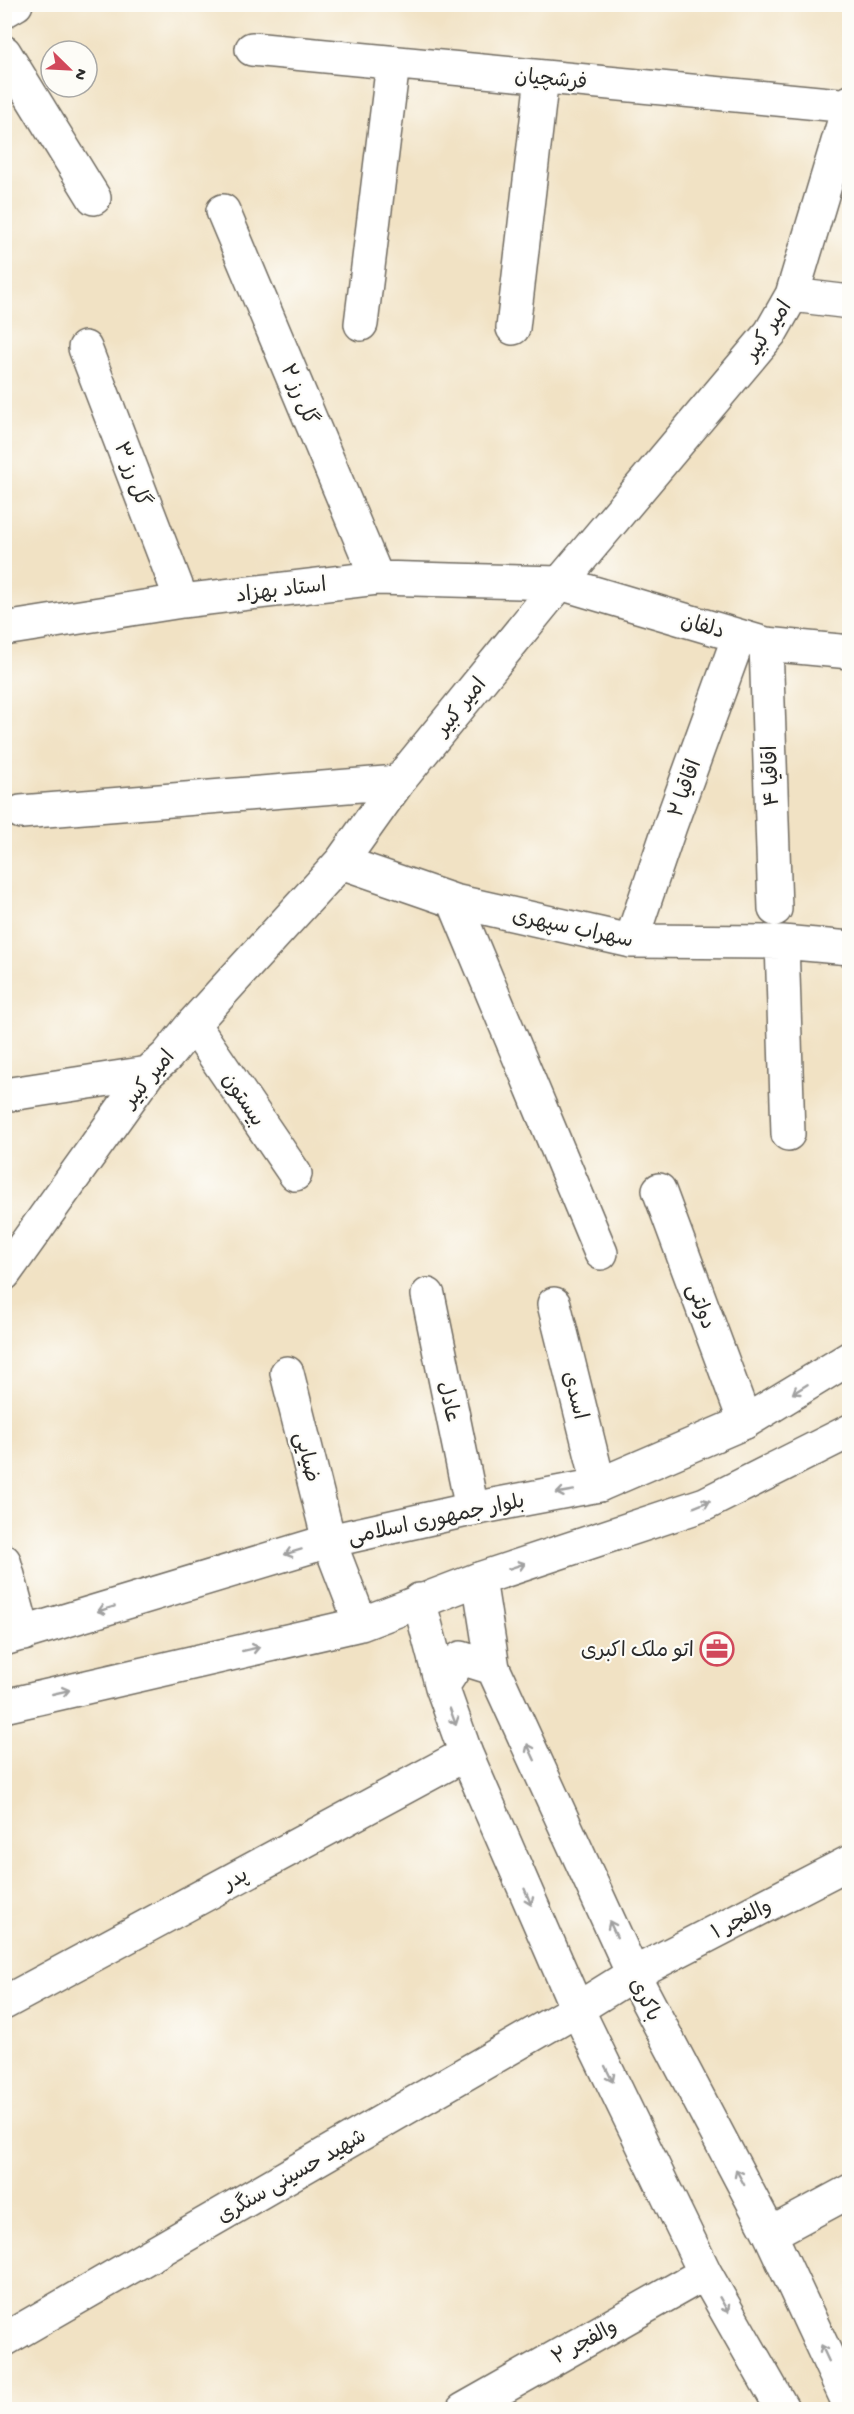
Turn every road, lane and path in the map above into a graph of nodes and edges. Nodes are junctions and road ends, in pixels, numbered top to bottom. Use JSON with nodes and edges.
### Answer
{"nodes":[{"id":1,"x":16,"y":4,"type":"edge"},
{"id":2,"x":4,"y":11,"type":"edge"},
{"id":3,"x":252,"y":49,"type":"dead end"},
{"id":4,"x":4,"y":52,"type":"edge"},
{"id":5,"x":393,"y":63,"type":"junction"},
{"id":6,"x":542,"y":77,"type":"junction"},
{"id":7,"x":849,"y":105,"type":"edge"},
{"id":8,"x":94,"y":198,"type":"dead end"},
{"id":9,"x":223,"y":211,"type":"dead end"},
{"id":10,"x":792,"y":295,"type":"junction"},
{"id":11,"x":849,"y":302,"type":"edge"},
{"id":12,"x":361,"y":324,"type":"dead end"},
{"id":13,"x":513,"y":328,"type":"dead end"},
{"id":14,"x":85,"y":348,"type":"dead end"},
{"id":15,"x":377,"y":578,"type":"junction"},
{"id":16,"x":560,"y":583,"type":"junction"},
{"id":17,"x":182,"y":601,"type":"junction"},
{"id":18,"x":4,"y":629,"type":"edge"},
{"id":19,"x":752,"y":640,"type":"junction"},
{"id":20,"x":849,"y":652,"type":"edge"},
{"id":21,"x":398,"y":782,"type":"junction"},
{"id":22,"x":21,"y":812,"type":"dead end"},
{"id":23,"x":341,"y":862,"type":"junction"},
{"id":24,"x":454,"y":901,"type":"junction"},
{"id":25,"x":775,"y":909,"type":"dead end"},
{"id":26,"x":631,"y":941,"type":"junction"},
{"id":27,"x":782,"y":942,"type":"junction"},
{"id":28,"x":849,"y":948,"type":"edge"},
{"id":29,"x":193,"y":1023,"type":"junction"},
{"id":30,"x":148,"y":1072,"type":"junction"},
{"id":31,"x":4,"y":1095,"type":"edge"},
{"id":32,"x":788,"y":1134,"type":"dead end"},
{"id":33,"x":295,"y":1174,"type":"dead end"},
{"id":34,"x":659,"y":1190,"type":"dead end"},
{"id":35,"x":601,"y":1253,"type":"dead end"},
{"id":36,"x":4,"y":1274,"type":"edge"},
{"id":37,"x":428,"y":1295,"type":"dead end"},
{"id":38,"x":554,"y":1304,"type":"dead end"},
{"id":39,"x":849,"y":1358,"type":"edge"},
{"id":40,"x":287,"y":1374,"type":"dead end"},
{"id":41,"x":745,"y":1422,"type":"junction"},
{"id":42,"x":849,"y":1431,"type":"edge"},
{"id":43,"x":599,"y":1485,"type":"junction"},
{"id":44,"x":472,"y":1509,"type":"junction"},
{"id":45,"x":330,"y":1541,"type":"junction"},
{"id":46,"x":4,"y":1561,"type":"edge"},
{"id":47,"x":479,"y":1579,"type":"junction"},
{"id":48,"x":419,"y":1600,"type":"junction"},
{"id":49,"x":361,"y":1624,"type":"junction"},
{"id":50,"x":14,"y":1637,"type":"edge"},
{"id":51,"x":493,"y":1668,"type":"junction"},
{"id":52,"x":442,"y":1687,"type":"junction"},
{"id":53,"x":4,"y":1706,"type":"edge"},
{"id":54,"x":466,"y":1754,"type":"junction"},
{"id":55,"x":849,"y":1862,"type":"edge"},
{"id":56,"x":633,"y":1974,"type":"junction"},
{"id":57,"x":4,"y":2003,"type":"edge"},
{"id":58,"x":577,"y":2009,"type":"junction"},
{"id":59,"x":849,"y":2191,"type":"edge"},
{"id":60,"x":770,"y":2234,"type":"junction"},
{"id":61,"x":705,"y":2273,"type":"junction"},
{"id":62,"x":4,"y":2340,"type":"edge"},
{"id":63,"x":849,"y":2406,"type":"edge"},
{"id":64,"x":463,"y":2409,"type":"edge"},
{"id":65,"x":783,"y":2409,"type":"edge"}],
"edges":[{"from":1,"to":2,"type":"street"},
{"from":3,"to":5,"type":"street","name":"فرشچیان"},
{"from":4,"to":8,"type":"street"},
{"from":5,"to":6,"type":"street","name":"فرشچیان"},
{"from":5,"to":12,"type":"street"},
{"from":6,"to":7,"type":"street","name":"فرشچیان"},
{"from":6,"to":13,"type":"street"},
{"from":7,"to":10,"type":"street","name":"امیر کبیر"},
{"from":9,"to":15,"type":"street","name":"گل رز ۲"},
{"from":10,"to":11,"type":"street"},
{"from":10,"to":16,"type":"street","name":"امیر کبیر"},
{"from":14,"to":17,"type":"street","name":"گل رز ۳"},
{"from":15,"to":16,"type":"street","name":"استاد بهزاد"},
{"from":15,"to":17,"type":"street","name":"استاد بهزاد"},
{"from":16,"to":19,"type":"street","name":"دلفان"},
{"from":16,"to":21,"type":"street","name":"امیر کبیر"},
{"from":17,"to":18,"type":"street","name":"استاد بهزاد"},
{"from":19,"to":20,"type":"street","name":"دلفان"},
{"from":19,"to":25,"type":"street","name":"اقاقیا ۴"},
{"from":19,"to":26,"type":"street","name":"اقاقیا ۲"},
{"from":21,"to":22,"type":"street"},
{"from":21,"to":23,"type":"street","name":"امیر کبیر"},
{"from":23,"to":24,"type":"street","name":"سهراب سپهری"},
{"from":23,"to":29,"type":"street","name":"امیر کبیر"},
{"from":24,"to":26,"type":"street","name":"سهراب سپهری"},
{"from":24,"to":35,"type":"street"},
{"from":26,"to":27,"type":"street","name":"سهراب سپهری"},
{"from":27,"to":28,"type":"street","name":"سهراب سپهری"},
{"from":27,"to":32,"type":"street"},
{"from":29,"to":30,"type":"street","name":"امیر کبیر"},
{"from":29,"to":33,"type":"street","name":"بیستون"},
{"from":30,"to":31,"type":"street"},
{"from":30,"to":36,"type":"street","name":"امیر کبیر"},
{"from":34,"to":41,"type":"street","name":"دولتی"},
{"from":37,"to":44,"type":"street","name":"عادل"},
{"from":38,"to":43,"type":"street","name":"اسدی"},
{"from":39,"to":41,"type":"street","name":"بلوار جمهوری اسلامی","one_way":true},
{"from":40,"to":45,"type":"street","name":"ضیایی"},
{"from":41,"to":43,"type":"street","name":"بلوار جمهوری اسلامی"},
{"from":47,"to":42,"type":"street","one_way":true},
{"from":43,"to":44,"type":"street","name":"بلوار جمهوری اسلامی","one_way":true},
{"from":44,"to":45,"type":"street","name":"بلوار جمهوری اسلامی"},
{"from":45,"to":49,"type":"street","name":"ضیایی"},
{"from":45,"to":50,"type":"street","name":"بلوار جمهوری اسلامی","one_way":true},
{"from":46,"to":50,"type":"street"},
{"from":47,"to":48,"type":"street"},
{"from":47,"to":51,"type":"street","name":"باکری"},
{"from":48,"to":49,"type":"street"},
{"from":48,"to":52,"type":"street"},
{"from":53,"to":49,"type":"street","one_way":true},
{"from":51,"to":52,"type":"street"},
{"from":56,"to":51,"type":"street","name":"باکری","one_way":true},
{"from":52,"to":54,"type":"street","one_way":true},
{"from":54,"to":57,"type":"street","name":"پدر"},
{"from":54,"to":58,"type":"street","one_way":true},
{"from":55,"to":56,"type":"street","name":"والفجر ۱"},
{"from":56,"to":58,"type":"street","name":"والفجر ۱"},
{"from":60,"to":56,"type":"street","name":"باکری","one_way":true},
{"from":58,"to":61,"type":"street","one_way":true},
{"from":58,"to":62,"type":"street","name":"شهید حسینی سنگری"},
{"from":59,"to":60,"type":"street"},
{"from":63,"to":60,"type":"street","name":"باکری","one_way":true},
{"from":61,"to":64,"type":"street","name":"والفجر ۲"},
{"from":61,"to":65,"type":"street","one_way":true}]}
